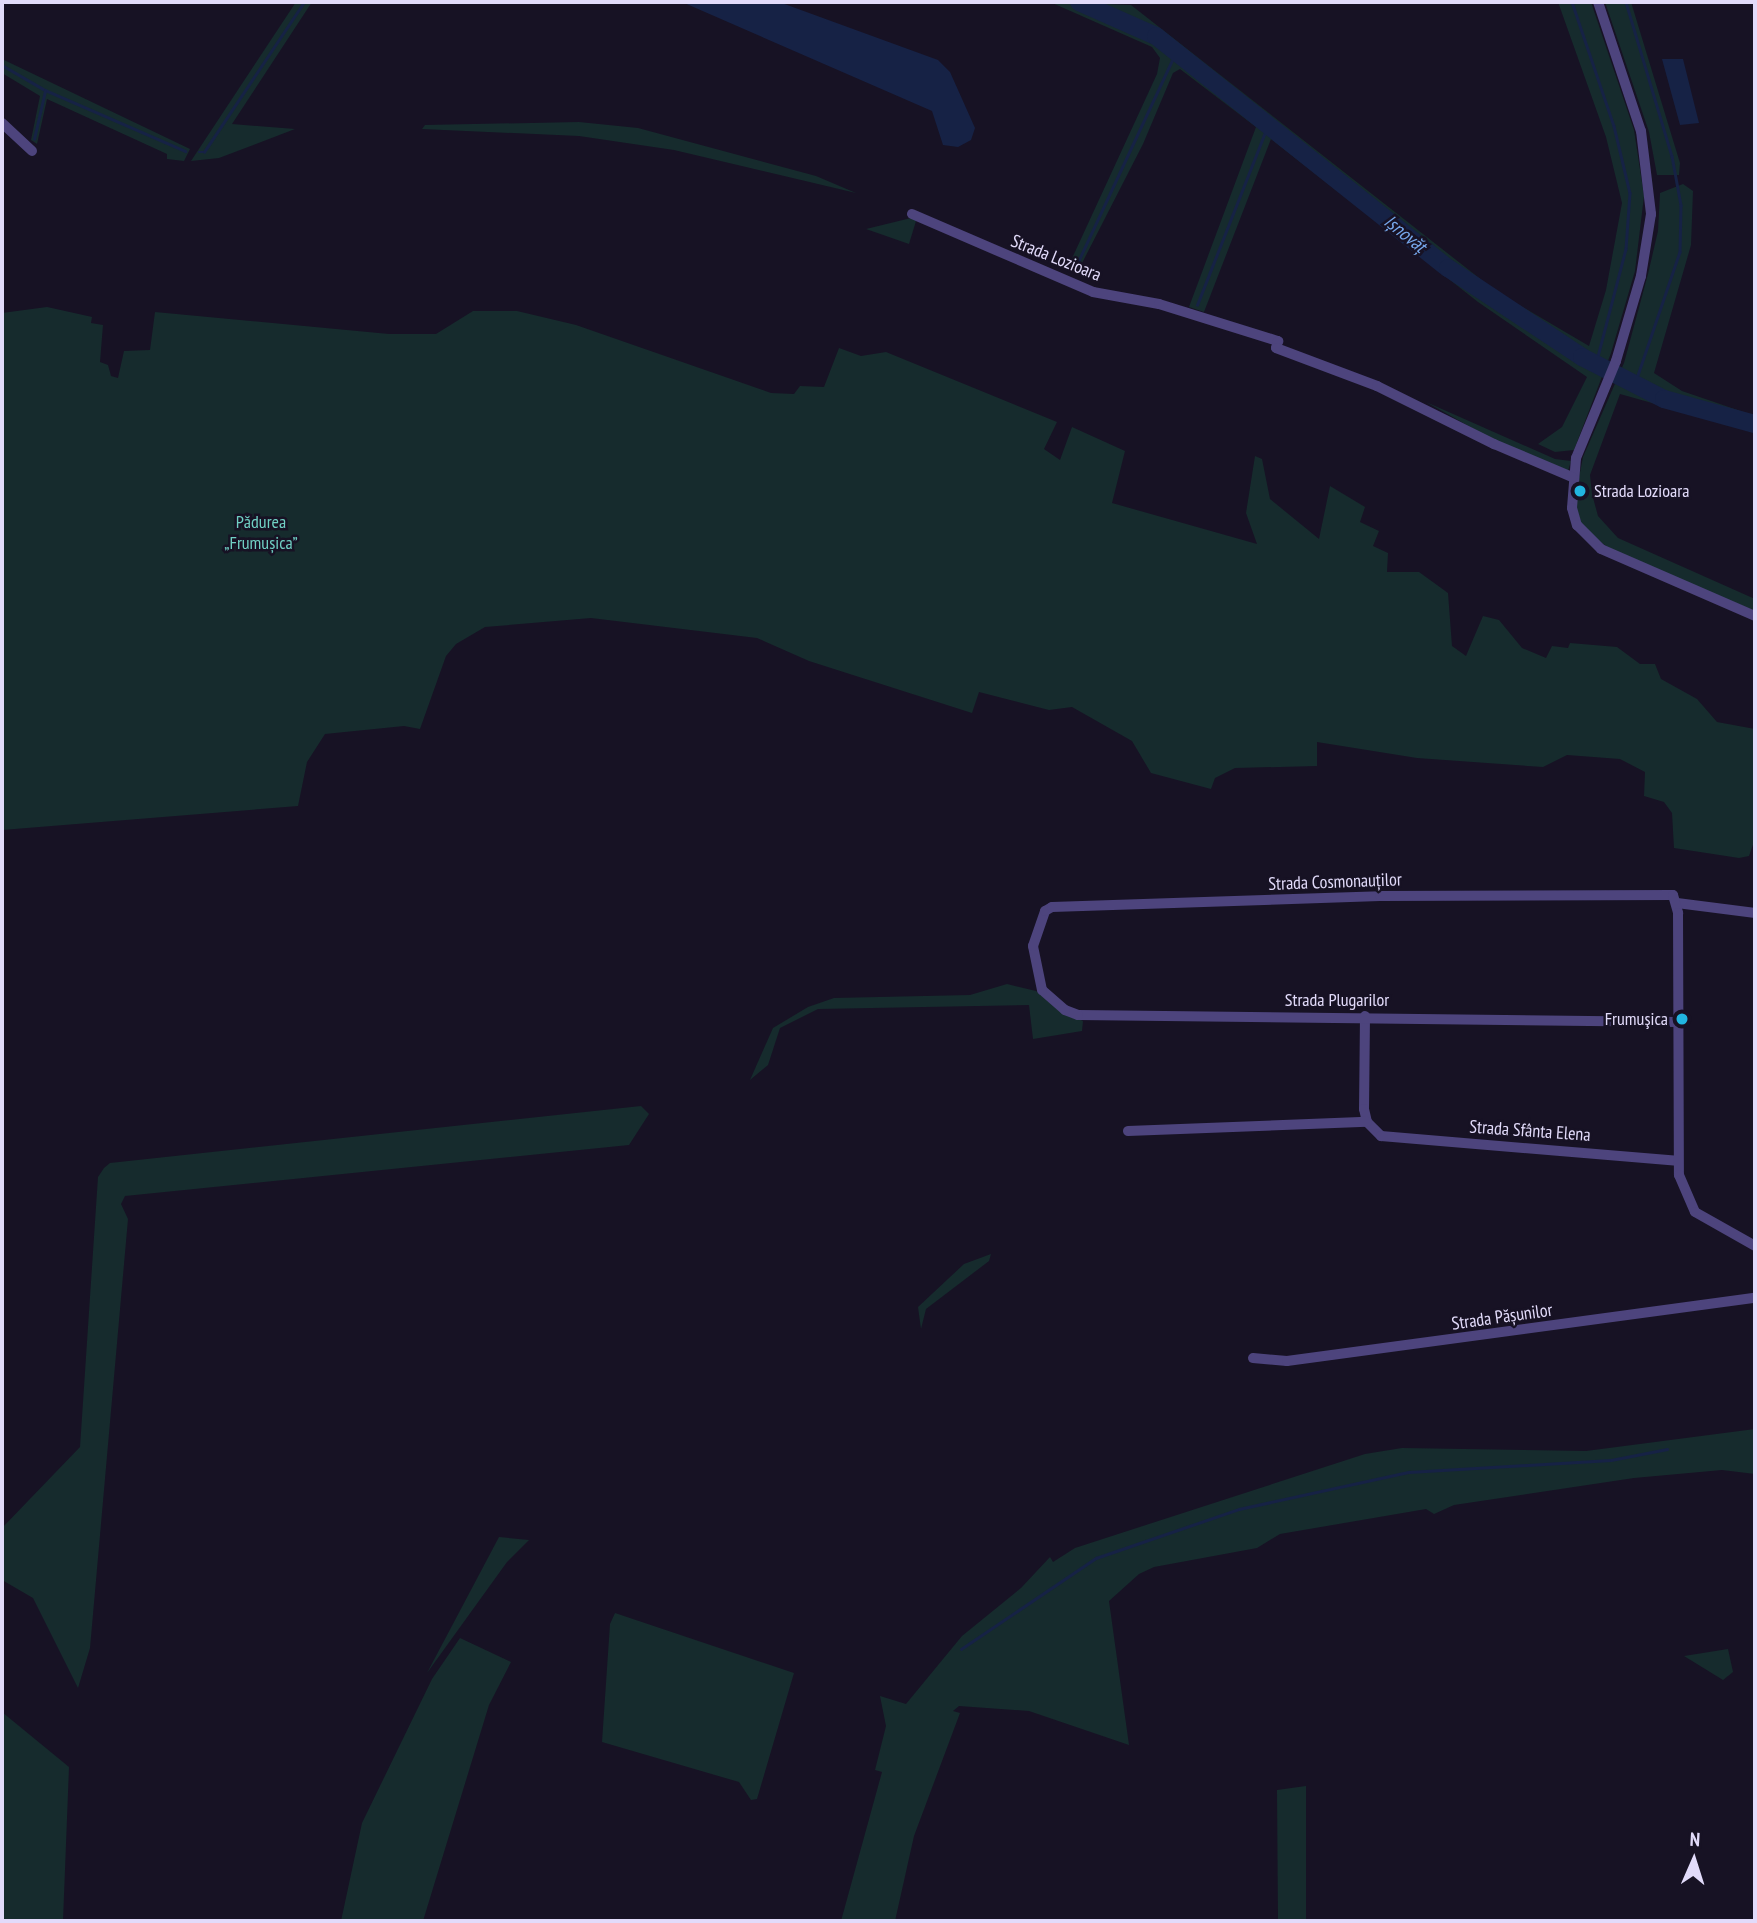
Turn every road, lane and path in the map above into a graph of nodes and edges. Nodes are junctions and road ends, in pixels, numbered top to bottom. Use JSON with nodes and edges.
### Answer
{"nodes":[{"id":1,"x":1598,"y":2,"type":"edge"},
{"id":2,"x":2,"y":124,"type":"edge"},
{"id":3,"x":33,"y":150,"type":"dead end"},
{"id":4,"x":912,"y":214,"type":"dead end"},
{"id":5,"x":1572,"y":477,"type":"junction"},
{"id":6,"x":1755,"y":616,"type":"edge"},
{"id":7,"x":1675,"y":899,"type":"junction"},
{"id":8,"x":1755,"y":913,"type":"edge"},
{"id":9,"x":1032,"y":956,"type":"joint"},
{"id":10,"x":1365,"y":1016,"type":"junction"},
{"id":11,"x":1677,"y":1022,"type":"junction"},
{"id":12,"x":1367,"y":1122,"type":"junction"},
{"id":13,"x":1128,"y":1131,"type":"dead end"},
{"id":14,"x":1676,"y":1161,"type":"junction"},
{"id":15,"x":1755,"y":1246,"type":"edge"},
{"id":16,"x":1755,"y":1298,"type":"edge"},
{"id":17,"x":1253,"y":1357,"type":"dead end"}],
"edges":[{"from":1,"to":5,"type":"street"},
{"from":2,"to":3,"type":"street"},
{"from":4,"to":5,"type":"street","name":"Strada Lozioara"},
{"from":5,"to":6,"type":"street"},
{"from":7,"to":8,"type":"street"},
{"from":7,"to":9,"type":"street","name":"Strada Cosmonauților"},
{"from":7,"to":11,"type":"street"},
{"from":9,"to":10,"type":"street","name":"Strada Plugarilor"},
{"from":10,"to":11,"type":"street","name":"Strada Plugarilor"},
{"from":10,"to":12,"type":"street"},
{"from":11,"to":14,"type":"street"},
{"from":12,"to":13,"type":"street"},
{"from":12,"to":14,"type":"street","name":"Strada Sfânta Elena"},
{"from":14,"to":15,"type":"street"},
{"from":16,"to":17,"type":"street","name":"Strada Pășunilor"}]}
